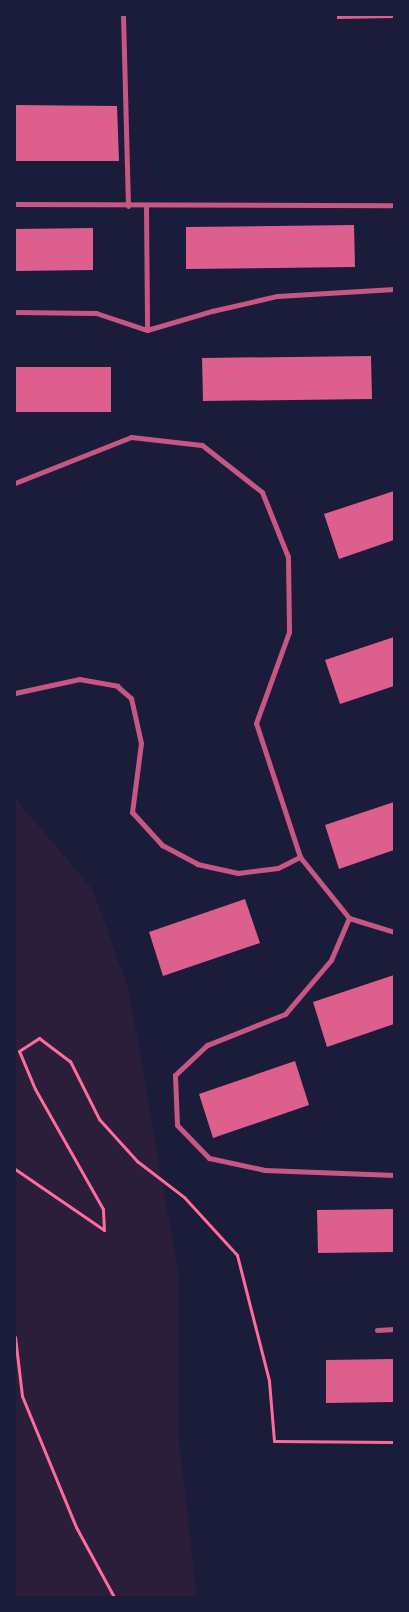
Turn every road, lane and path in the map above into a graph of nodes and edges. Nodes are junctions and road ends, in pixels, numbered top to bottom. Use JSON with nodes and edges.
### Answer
{"nodes":[{"id":1,"x":123,"y":15,"type":"edge"},
{"id":2,"x":15,"y":204,"type":"edge"},
{"id":3,"x":394,"y":205,"type":"edge"},
{"id":4,"x":128,"y":206,"type":"junction"},
{"id":5,"x":146,"y":206,"type":"junction"},
{"id":6,"x":394,"y":289,"type":"edge"},
{"id":7,"x":15,"y":312,"type":"edge"},
{"id":8,"x":147,"y":330,"type":"junction"},
{"id":9,"x":15,"y":483,"type":"edge"},
{"id":10,"x":15,"y":693,"type":"edge"},
{"id":11,"x":300,"y":856,"type":"junction"},
{"id":12,"x":349,"y":918,"type":"junction"},
{"id":13,"x":394,"y":932,"type":"edge"},
{"id":14,"x":15,"y":1169,"type":"edge"},
{"id":15,"x":394,"y":1175,"type":"edge"},
{"id":16,"x":394,"y":1329,"type":"edge"},
{"id":17,"x":377,"y":1330,"type":"dead end"},
{"id":18,"x":15,"y":1337,"type":"edge"},
{"id":19,"x":394,"y":1442,"type":"edge"},
{"id":20,"x":114,"y":1597,"type":"edge"}],
"edges":[{"from":1,"to":4,"type":"street"},
{"from":2,"to":4,"type":"street"},
{"from":3,"to":5,"type":"street"},
{"from":4,"to":5,"type":"street"},
{"from":5,"to":8,"type":"street"},
{"from":6,"to":8,"type":"street"},
{"from":7,"to":8,"type":"street"},
{"from":9,"to":11,"type":"street"},
{"from":10,"to":11,"type":"street"},
{"from":11,"to":12,"type":"street"},
{"from":12,"to":13,"type":"street"},
{"from":12,"to":15,"type":"street"},
{"from":14,"to":19,"type":"path"},
{"from":16,"to":17,"type":"street"},
{"from":18,"to":20,"type":"path"}]}
